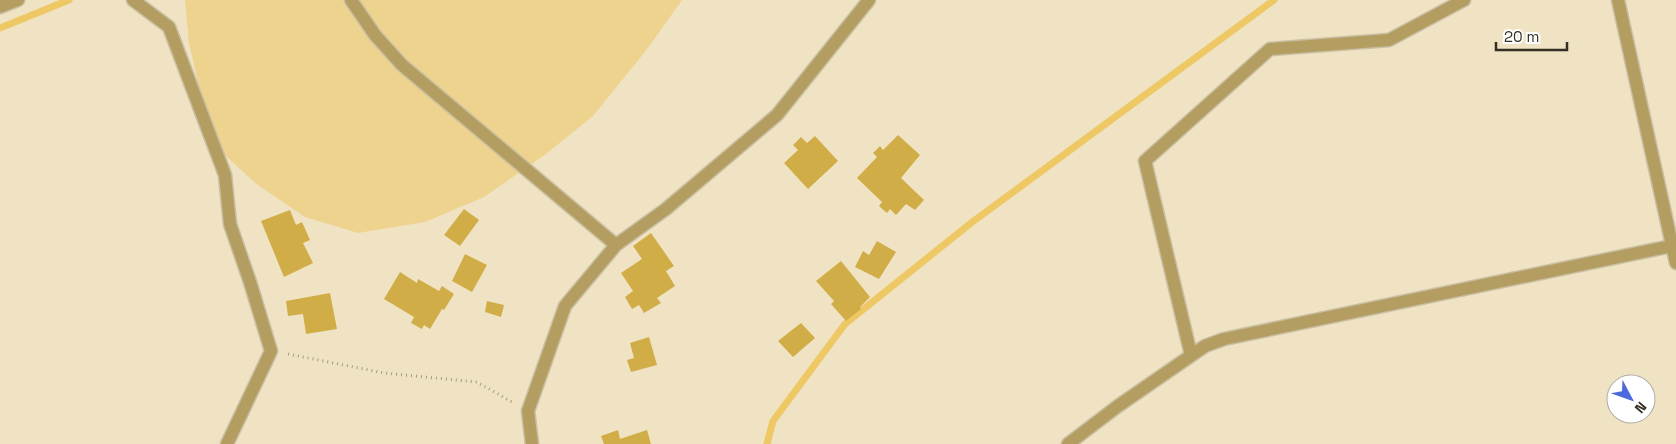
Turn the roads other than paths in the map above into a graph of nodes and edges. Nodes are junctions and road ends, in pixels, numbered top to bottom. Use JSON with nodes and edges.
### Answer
{"nodes":[{"id":1,"x":18,"y":0,"type":"edge"},
{"id":2,"x":133,"y":0,"type":"edge"},
{"id":3,"x":351,"y":0,"type":"edge"},
{"id":4,"x":869,"y":0,"type":"edge"},
{"id":5,"x":1464,"y":0,"type":"edge"},
{"id":6,"x":1618,"y":0,"type":"edge"},
{"id":7,"x":0,"y":7,"type":"edge"},
{"id":8,"x":616,"y":245,"type":"junction"},
{"id":9,"x":1674,"y":245,"type":"edge"},
{"id":10,"x":1676,"y":263,"type":"edge"},
{"id":11,"x":1191,"y":355,"type":"junction"},
{"id":12,"x":227,"y":444,"type":"edge"},
{"id":13,"x":532,"y":444,"type":"edge"},
{"id":14,"x":1068,"y":444,"type":"edge"}],
"edges":[{"from":1,"to":7,"type":"street"},
{"from":2,"to":12,"type":"street"},
{"from":3,"to":8,"type":"street"},
{"from":4,"to":8,"type":"street"},
{"from":5,"to":11,"type":"street"},
{"from":6,"to":9,"type":"street"},
{"from":8,"to":13,"type":"street"},
{"from":9,"to":10,"type":"street"},
{"from":9,"to":11,"type":"street"},
{"from":11,"to":14,"type":"street"}]}
